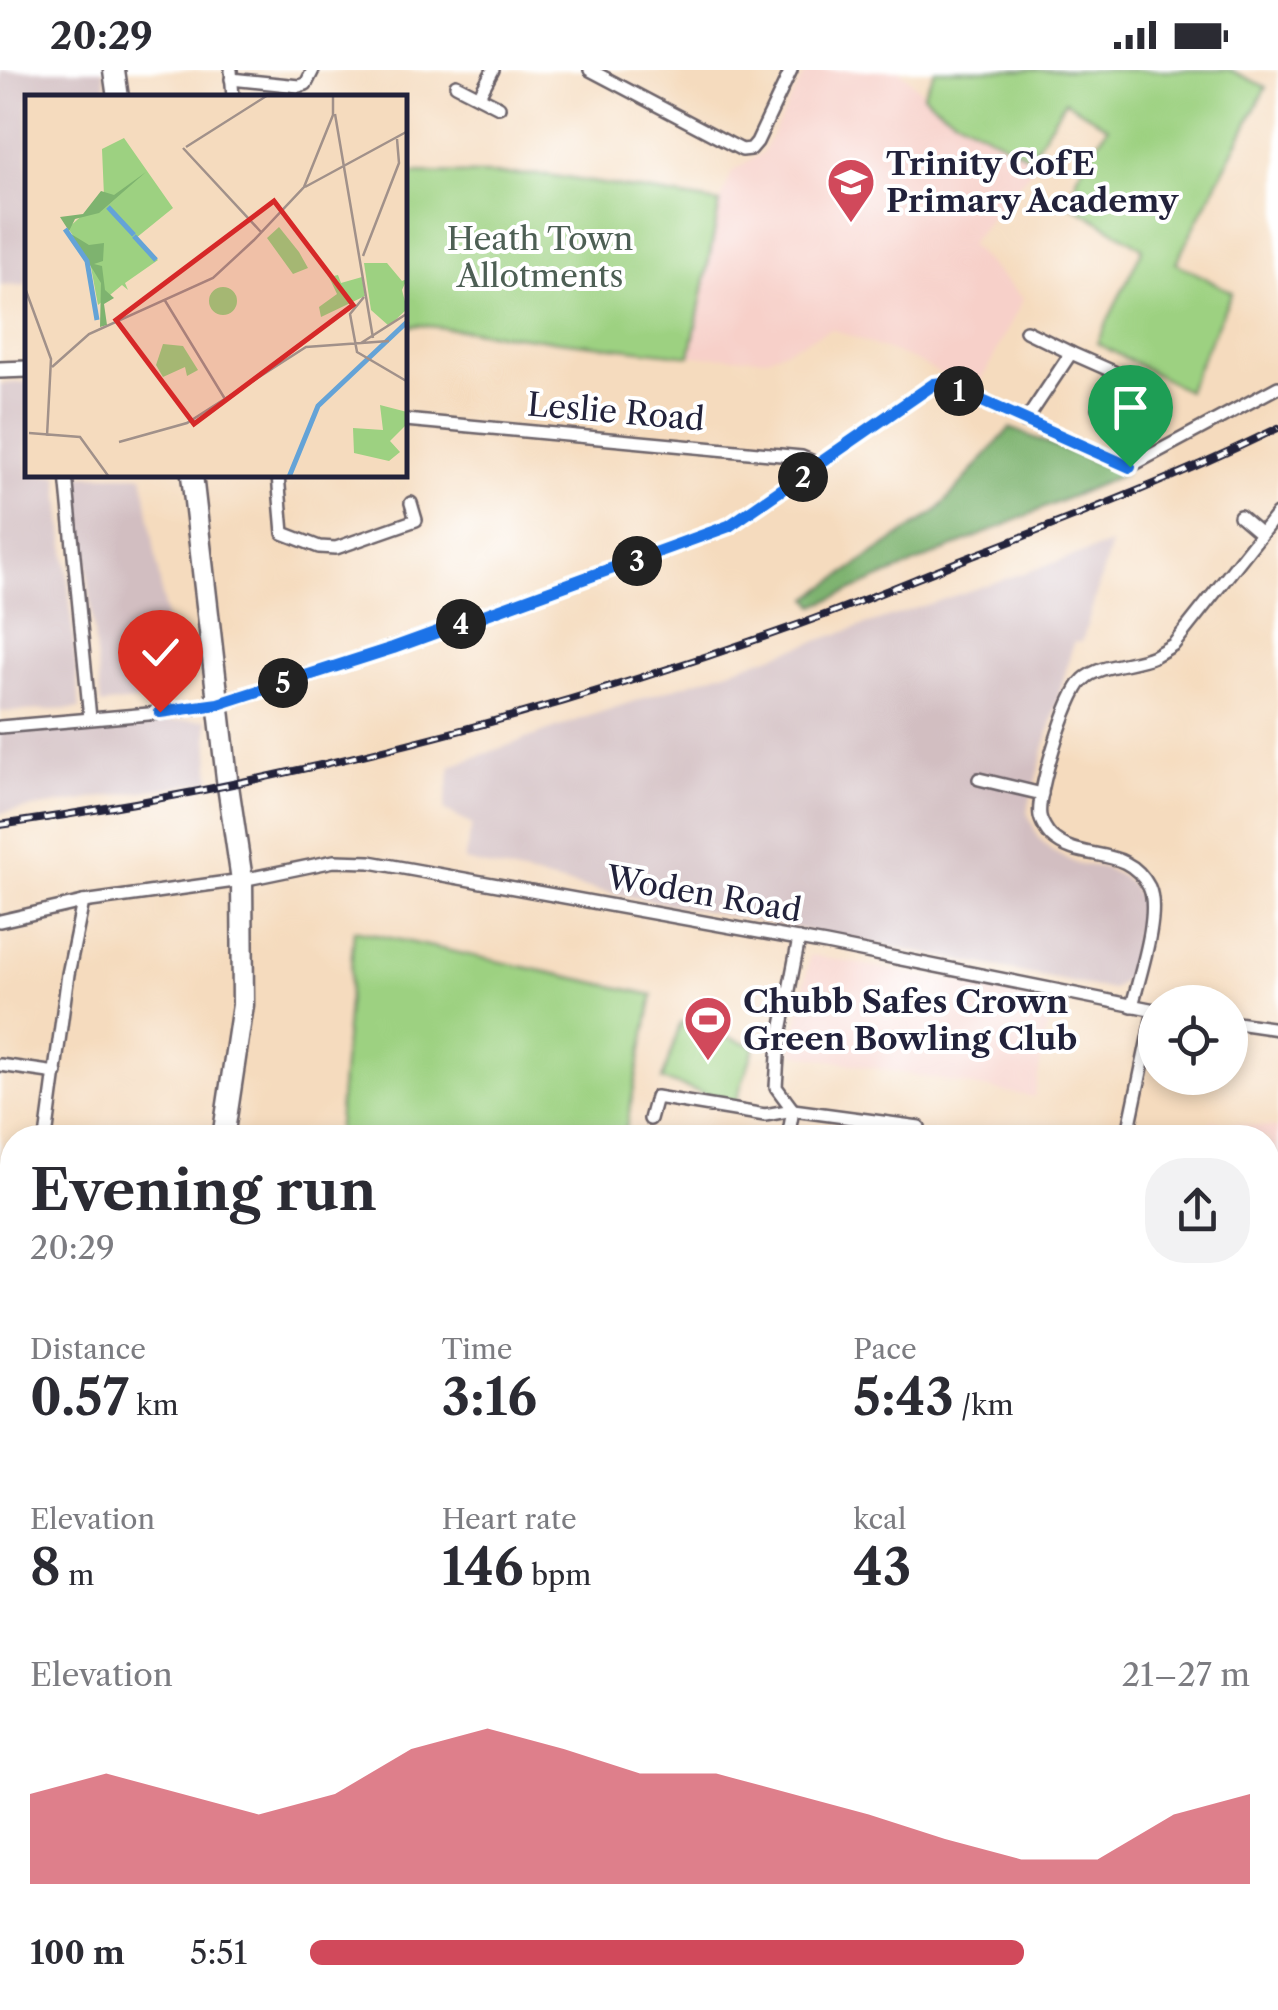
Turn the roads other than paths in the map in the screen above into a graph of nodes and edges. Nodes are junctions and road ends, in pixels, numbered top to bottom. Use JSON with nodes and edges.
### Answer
{"nodes":[{"id":1,"x":114,"y":70,"type":"edge"},
{"id":2,"x":313,"y":70,"type":"edge"},
{"id":3,"x":493,"y":70,"type":"edge"},
{"id":4,"x":590,"y":70,"type":"edge"},
{"id":5,"x":792,"y":70,"type":"edge"},
{"id":6,"x":231,"y":74,"type":"edge"},
{"id":7,"x":456,"y":85,"type":"dead end"},
{"id":8,"x":118,"y":95,"type":"edge"},
{"id":9,"x":479,"y":96,"type":"junction"},
{"id":10,"x":499,"y":107,"type":"dead end"},
{"id":11,"x":1026,"y":331,"type":"dead end"},
{"id":12,"x":1071,"y":352,"type":"junction"},
{"id":13,"x":25,"y":368,"type":"edge"},
{"id":14,"x":0,"y":370,"type":"edge"},
{"id":15,"x":1278,"y":387,"type":"edge"},
{"id":16,"x":1098,"y":408,"type":"dead end"},
{"id":17,"x":408,"y":420,"type":"edge"},
{"id":18,"x":1026,"y":422,"type":"junction"},
{"id":19,"x":821,"y":465,"type":"junction"},
{"id":20,"x":66,"y":478,"type":"edge"},
{"id":21,"x":192,"y":478,"type":"edge"},
{"id":22,"x":278,"y":478,"type":"edge"},
{"id":23,"x":411,"y":504,"type":"dead end"},
{"id":24,"x":1276,"y":514,"type":"edge"},
{"id":25,"x":1240,"y":516,"type":"dead end"},
{"id":26,"x":1260,"y":533,"type":"junction"},
{"id":27,"x":218,"y":704,"type":"junction"},
{"id":28,"x":90,"y":718,"type":"junction"},
{"id":29,"x":0,"y":726,"type":"edge"},
{"id":30,"x":979,"y":779,"type":"dead end"},
{"id":31,"x":1042,"y":794,"type":"junction"},
{"id":32,"x":242,"y":880,"type":"junction"},
{"id":33,"x":83,"y":902,"type":"junction"},
{"id":34,"x":0,"y":920,"type":"edge"},
{"id":35,"x":799,"y":939,"type":"junction"},
{"id":36,"x":1132,"y":1006,"type":"junction"},
{"id":37,"x":1138,"y":1007,"type":"edge"},
{"id":38,"x":1248,"y":1025,"type":"edge"},
{"id":39,"x":1278,"y":1029,"type":"edge"},
{"id":40,"x":0,"y":1065,"type":"edge"},
{"id":41,"x":56,"y":1073,"type":"junction"},
{"id":42,"x":1138,"y":1086,"type":"edge"},
{"id":43,"x":793,"y":1110,"type":"junction"},
{"id":44,"x":650,"y":1119,"type":"dead end"},
{"id":45,"x":882,"y":1122,"type":"junction"},
{"id":46,"x":48,"y":1125,"type":"edge"},
{"id":47,"x":225,"y":1125,"type":"edge"},
{"id":48,"x":790,"y":1125,"type":"edge"},
{"id":49,"x":882,"y":1125,"type":"edge"},
{"id":50,"x":904,"y":1125,"type":"edge"},
{"id":51,"x":1130,"y":1125,"type":"edge"}],
"edges":[{"from":1,"to":8,"type":"highway"},
{"from":2,"to":6,"type":"street"},
{"from":3,"to":9,"type":"street"},
{"from":4,"to":5,"type":"street"},
{"from":7,"to":9,"type":"street"},
{"from":9,"to":10,"type":"street"},
{"from":11,"to":12,"type":"street"},
{"from":12,"to":16,"type":"street"},
{"from":12,"to":18,"type":"street"},
{"from":13,"to":14,"type":"street"},
{"from":15,"to":18,"type":"street"},
{"from":17,"to":19,"type":"street","name":"Leslie Road"},
{"from":18,"to":19,"type":"street"},
{"from":19,"to":27,"type":"street"},
{"from":20,"to":28,"type":"street"},
{"from":21,"to":27,"type":"highway"},
{"from":22,"to":23,"type":"street"},
{"from":24,"to":26,"type":"street"},
{"from":25,"to":26,"type":"street"},
{"from":26,"to":31,"type":"street"},
{"from":27,"to":28,"type":"street"},
{"from":27,"to":32,"type":"highway"},
{"from":28,"to":29,"type":"street"},
{"from":30,"to":31,"type":"street"},
{"from":31,"to":36,"type":"street"},
{"from":32,"to":33,"type":"street","name":"Woden Road"},
{"from":32,"to":35,"type":"street","name":"Woden Road"},
{"from":32,"to":47,"type":"highway"},
{"from":33,"to":34,"type":"street","name":"Woden Road"},
{"from":33,"to":41,"type":"street"},
{"from":35,"to":36,"type":"street","name":"Woden Road"},
{"from":35,"to":43,"type":"street"},
{"from":36,"to":37,"type":"street","name":"Woden Road"},
{"from":38,"to":39,"type":"street"},
{"from":40,"to":41,"type":"street"},
{"from":41,"to":46,"type":"street"},
{"from":42,"to":51,"type":"street"},
{"from":43,"to":44,"type":"street"},
{"from":43,"to":45,"type":"street"},
{"from":43,"to":48,"type":"street"},
{"from":45,"to":49,"type":"street"},
{"from":45,"to":50,"type":"street"}]}
